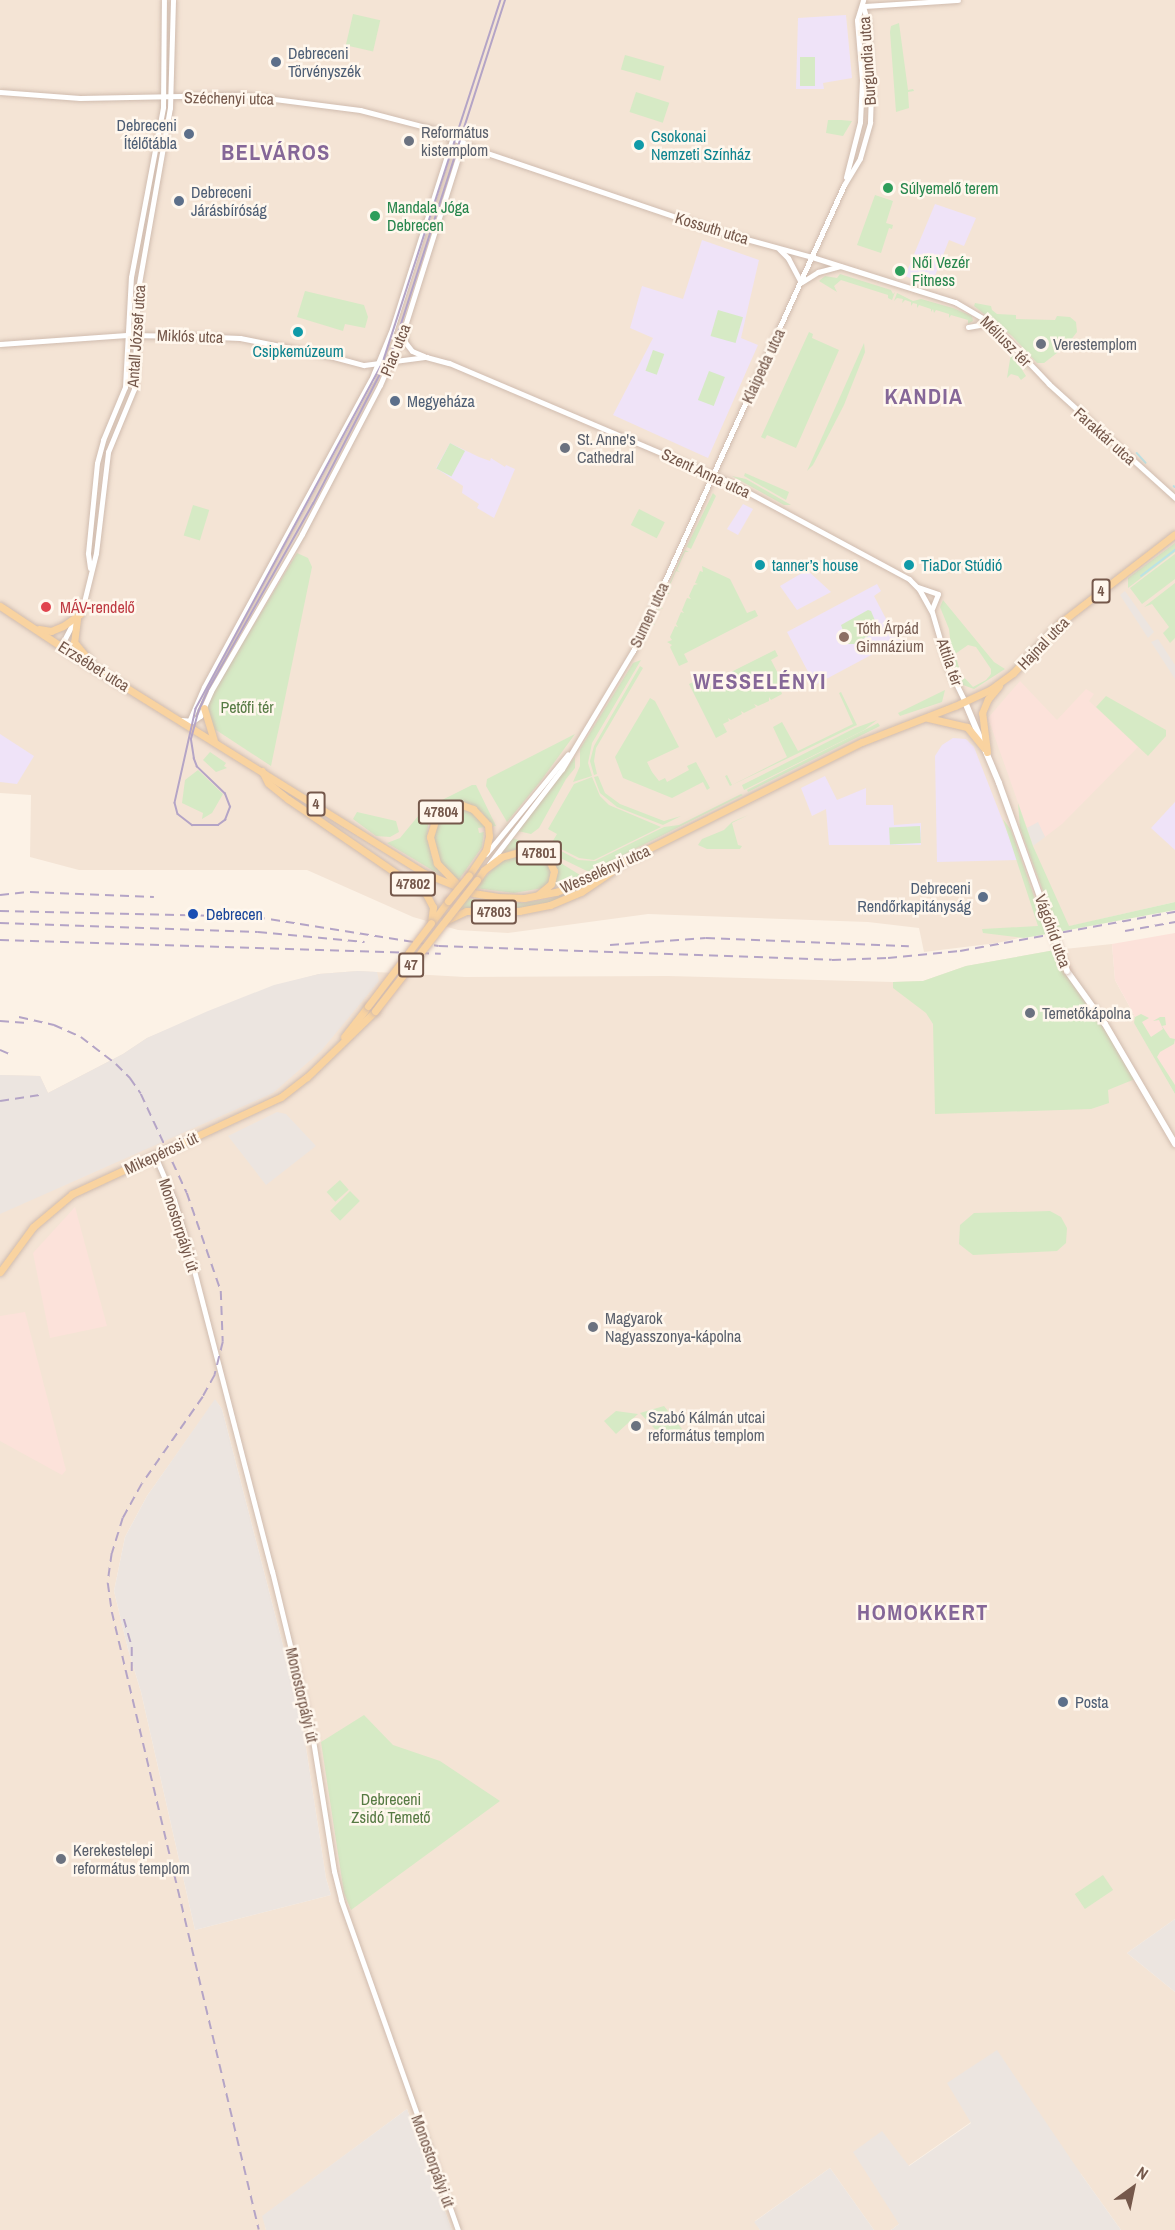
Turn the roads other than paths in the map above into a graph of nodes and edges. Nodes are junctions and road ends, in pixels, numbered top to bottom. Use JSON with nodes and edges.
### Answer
{"nodes":[{"id":1,"x":164,"y":0,"type":"edge"},
{"id":2,"x":173,"y":0,"type":"edge"},
{"id":3,"x":886,"y":0,"type":"edge"},
{"id":4,"x":958,"y":0,"type":"edge"},
{"id":5,"x":863,"y":3,"type":"edge"},
{"id":6,"x":896,"y":4,"type":"junction"},
{"id":7,"x":0,"y":92,"type":"edge"},
{"id":8,"x":162,"y":97,"type":"junction"},
{"id":9,"x":170,"y":97,"type":"junction"},
{"id":10,"x":453,"y":137,"type":"junction"},
{"id":11,"x":463,"y":142,"type":"junction"},
{"id":12,"x":855,"y":145,"type":"junction"},
{"id":13,"x":863,"y":150,"type":"junction"},
{"id":14,"x":844,"y":185,"type":"junction"},
{"id":15,"x":777,"y":247,"type":"junction"},
{"id":16,"x":812,"y":257,"type":"junction"},
{"id":17,"x":842,"y":266,"type":"junction"},
{"id":18,"x":801,"y":282,"type":"junction"},
{"id":19,"x":975,"y":311,"type":"junction"},
{"id":20,"x":991,"y":323,"type":"junction"},
{"id":21,"x":405,"y":328,"type":"junction"},
{"id":22,"x":127,"y":335,"type":"junction"},
{"id":23,"x":135,"y":335,"type":"junction"},
{"id":24,"x":0,"y":344,"type":"edge"},
{"id":25,"x":426,"y":357,"type":"junction"},
{"id":26,"x":392,"y":362,"type":"junction"},
{"id":27,"x":364,"y":365,"type":"junction"},
{"id":28,"x":378,"y":365,"type":"junction"},
{"id":29,"x":375,"y":372,"type":"junction"},
{"id":30,"x":1037,"y":372,"type":"joint"},
{"id":31,"x":380,"y":386,"type":"junction"},
{"id":32,"x":713,"y":475,"type":"junction"},
{"id":33,"x":1175,"y":498,"type":"edge"},
{"id":34,"x":1175,"y":534,"type":"edge"},
{"id":35,"x":90,"y":572,"type":"junction"},
{"id":36,"x":917,"y":586,"type":"junction"},
{"id":37,"x":0,"y":606,"type":"edge"},
{"id":38,"x":932,"y":612,"type":"junction"},
{"id":39,"x":79,"y":616,"type":"junction"},
{"id":40,"x":937,"y":622,"type":"joint"},
{"id":41,"x":31,"y":626,"type":"junction"},
{"id":42,"x":61,"y":646,"type":"junction"},
{"id":43,"x":98,"y":669,"type":"junction"},
{"id":44,"x":1005,"y":680,"type":"junction"},
{"id":45,"x":965,"y":702,"type":"junction"},
{"id":46,"x":204,"y":708,"type":"junction"},
{"id":47,"x":926,"y":718,"type":"junction"},
{"id":48,"x":188,"y":723,"type":"junction"},
{"id":49,"x":214,"y":741,"type":"junction"},
{"id":50,"x":987,"y":752,"type":"junction"},
{"id":51,"x":262,"y":771,"type":"junction"},
{"id":52,"x":621,"y":864,"type":"junction"},
{"id":53,"x":481,"y":868,"type":"junction"},
{"id":54,"x":468,"y":892,"type":"junction"},
{"id":55,"x":534,"y":896,"type":"junction"},
{"id":56,"x":447,"y":920,"type":"junction"},
{"id":57,"x":431,"y":923,"type":"junction"},
{"id":58,"x":371,"y":1008,"type":"junction"},
{"id":59,"x":1175,"y":1144,"type":"edge"},
{"id":60,"x":155,"y":1156,"type":"junction"},
{"id":61,"x":0,"y":1272,"type":"edge"},
{"id":62,"x":458,"y":2230,"type":"edge"}],
"edges":[{"from":1,"to":8,"type":"street","name":"Antall József utca"},
{"from":2,"to":9,"type":"street","name":"Antall József utca"},
{"from":3,"to":6,"type":"street"},
{"from":4,"to":6,"type":"street"},
{"from":5,"to":6,"type":"street"},
{"from":5,"to":12,"type":"street","name":"Burgundia utca"},
{"from":5,"to":13,"type":"street","name":"Burgundia utca"},
{"from":7,"to":8,"type":"street","name":"Széchenyi utca"},
{"from":8,"to":9,"type":"street","name":"Széchenyi utca"},
{"from":8,"to":22,"type":"street","name":"Antall József utca"},
{"from":9,"to":10,"type":"street","name":"Széchenyi utca"},
{"from":9,"to":23,"type":"street","name":"Antall József utca"},
{"from":10,"to":11,"type":"street","name":"Kossuth utca"},
{"from":10,"to":28,"type":"street","name":"Piac utca"},
{"from":11,"to":15,"type":"street","name":"Kossuth utca"},
{"from":11,"to":21,"type":"street","name":"Piac utca"},
{"from":12,"to":13,"type":"street"},
{"from":12,"to":14,"type":"street","name":"Burgundia utca"},
{"from":13,"to":14,"type":"street","name":"Burgundia utca"},
{"from":14,"to":16,"type":"street","name":"Burgundia utca"},
{"from":15,"to":16,"type":"street","name":"Kossuth utca"},
{"from":15,"to":18,"type":"street"},
{"from":16,"to":17,"type":"street","name":"Kossuth utca"},
{"from":16,"to":18,"type":"street","name":"Klaipeda utca"},
{"from":17,"to":18,"type":"street"},
{"from":17,"to":19,"type":"street","name":"Kossuth utca"},
{"from":18,"to":32,"type":"street","name":"Klaipeda utca"},
{"from":19,"to":20,"type":"street","name":"Méliusz tér"},
{"from":19,"to":20,"type":"street"},
{"from":20,"to":30,"type":"street","name":"Méliusz tér"},
{"from":21,"to":25,"type":"street"},
{"from":21,"to":26,"type":"street","name":"Piac utca"},
{"from":22,"to":23,"type":"street","name":"Miklós utca"},
{"from":22,"to":24,"type":"street","name":"Miklós utca"},
{"from":22,"to":35,"type":"street","name":"Antall József utca"},
{"from":23,"to":27,"type":"street","name":"Miklós utca"},
{"from":23,"to":35,"type":"street","name":"Antall József utca"},
{"from":25,"to":26,"type":"street","name":"Szent Anna utca"},
{"from":25,"to":32,"type":"street","name":"Szent Anna utca"},
{"from":26,"to":28,"type":"street","name":"Szent Anna utca"},
{"from":26,"to":31,"type":"street","name":"Piac utca"},
{"from":27,"to":28,"type":"street","name":"Miklós utca"},
{"from":27,"to":29,"type":"street"},
{"from":28,"to":29,"type":"street","name":"Piac utca"},
{"from":29,"to":31,"type":"street"},
{"from":29,"to":48,"type":"street","name":"Piac utca"},
{"from":30,"to":33,"type":"street","name":"Faraktár utca"},
{"from":31,"to":46,"type":"street","name":"Piac utca"},
{"from":32,"to":36,"type":"street","name":"Szent Anna utca"},
{"from":32,"to":53,"type":"street","name":"Sumen utca"},
{"from":34,"to":44,"type":"main road","name":"Hajnal utca","number":"4"},
{"from":35,"to":39,"type":"street","name":"Antall József utca"},
{"from":36,"to":38,"type":"street","name":"Szent Anna utca"},
{"from":36,"to":38,"type":"street"},
{"from":37,"to":41,"type":"main road","name":"Erzsébet utca","number":"4"},
{"from":38,"to":40,"type":"street","name":"Szent Anna utca"},
{"from":39,"to":41,"type":"main road"},
{"from":39,"to":42,"type":"street","name":"Antall József utca"},
{"from":39,"to":43,"type":"main road"},
{"from":40,"to":45,"type":"street","name":"Attila tér"},
{"from":41,"to":42,"type":"main road","name":"Erzsébet utca","number":"4"},
{"from":42,"to":43,"type":"main road","name":"Erzsébet utca","number":"4"},
{"from":43,"to":48,"type":"main road","name":"Erzsébet utca","number":"4"},
{"from":44,"to":45,"type":"main road","name":"Hajnal utca","number":"4"},
{"from":44,"to":50,"type":"main road"},
{"from":45,"to":47,"type":"main road","name":"Wesselényi utca","number":"4"},
{"from":45,"to":50,"type":"main road","name":"Vágóhíd utca"},
{"from":46,"to":48,"type":"street"},
{"from":46,"to":49,"type":"main road"},
{"from":47,"to":50,"type":"main road"},
{"from":47,"to":52,"type":"main road","name":"Wesselényi utca","number":"4"},
{"from":48,"to":49,"type":"main road","name":"Wesselényi utca","number":"4"},
{"from":49,"to":51,"type":"main road","name":"Wesselényi utca","number":"4"},
{"from":50,"to":59,"type":"main road","name":"Vágóhíd utca","bridge":true},
{"from":51,"to":54,"type":"main road","name":"Wesselényi utca","number":"4"},
{"from":51,"to":57,"type":"main road","number":"47802"},
{"from":52,"to":55,"type":"main road","name":"Wesselényi utca","number":"4"},
{"from":52,"to":56,"type":"main road","number":"47803"},
{"from":53,"to":54,"type":"main road","number":"47804"},
{"from":53,"to":55,"type":"main road","number":"47801"},
{"from":53,"to":56,"type":"main road","number":"47","bridge":true},
{"from":53,"to":57,"type":"main road","number":"47","bridge":true},
{"from":54,"to":55,"type":"main road","name":"Wesselényi utca","number":"4"},
{"from":56,"to":58,"type":"main road","number":"47","bridge":true},
{"from":57,"to":58,"type":"main road","number":"47","bridge":true},
{"from":58,"to":60,"type":"main road","name":"Mikepércsi út","number":"47"},
{"from":60,"to":61,"type":"main road","name":"Mikepércsi út","number":"47"},
{"from":60,"to":62,"type":"street","name":"Monostorpályi út"}]}
